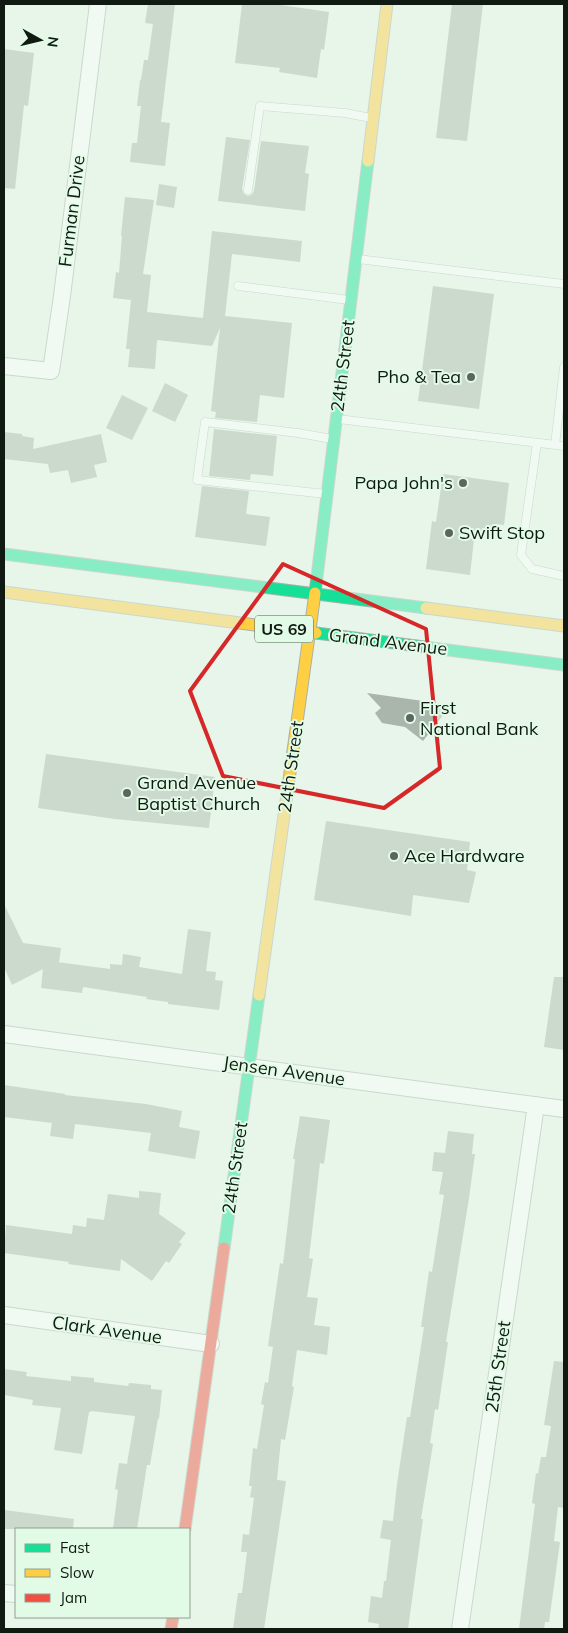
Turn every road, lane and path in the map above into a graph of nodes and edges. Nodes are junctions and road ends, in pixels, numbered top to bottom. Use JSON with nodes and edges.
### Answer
{"nodes":[{"id":1,"x":98,"y":4,"type":"edge"},
{"id":2,"x":387,"y":4,"type":"edge"},
{"id":3,"x":373,"y":119,"type":"junction"},
{"id":4,"x":248,"y":190,"type":"dead end"},
{"id":5,"x":356,"y":259,"type":"junction"},
{"id":6,"x":564,"y":284,"type":"edge"},
{"id":7,"x":238,"y":286,"type":"dead end"},
{"id":8,"x":351,"y":300,"type":"junction"},
{"id":9,"x":4,"y":366,"type":"edge"},
{"id":10,"x":564,"y":368,"type":"edge"},
{"id":11,"x":337,"y":419,"type":"junction"},
{"id":12,"x":334,"y":440,"type":"junction"},
{"id":13,"x":537,"y":443,"type":"junction"},
{"id":14,"x":555,"y":445,"type":"junction"},
{"id":15,"x":564,"y":446,"type":"edge"},
{"id":16,"x":327,"y":494,"type":"junction"},
{"id":17,"x":4,"y":554,"type":"edge"},
{"id":18,"x":564,"y":576,"type":"edge"},
{"id":19,"x":4,"y":592,"type":"edge"},
{"id":20,"x":314,"y":594,"type":"junction"},
{"id":21,"x":564,"y":626,"type":"edge"},
{"id":22,"x":310,"y":632,"type":"junction"},
{"id":23,"x":564,"y":664,"type":"edge"},
{"id":24,"x":4,"y":1034,"type":"edge"},
{"id":25,"x":250,"y":1067,"type":"junction"},
{"id":26,"x":536,"y":1105,"type":"junction"},
{"id":27,"x":564,"y":1109,"type":"edge"},
{"id":28,"x":4,"y":1315,"type":"edge"},
{"id":29,"x":211,"y":1344,"type":"junction"},
{"id":30,"x":185,"y":1528,"type":"edge"},
{"id":31,"x":460,"y":1629,"type":"edge"}],
"edges":[{"from":1,"to":9,"type":"street","name":"Furman Drive"},
{"from":2,"to":3,"type":"main road","name":"24th Street"},
{"from":3,"to":4,"type":"lane"},
{"from":3,"to":5,"type":"main road","name":"24th Street"},
{"from":5,"to":6,"type":"lane"},
{"from":5,"to":8,"type":"main road","name":"24th Street"},
{"from":7,"to":8,"type":"lane"},
{"from":8,"to":11,"type":"main road","name":"24th Street"},
{"from":10,"to":14,"type":"lane"},
{"from":11,"to":12,"type":"main road","name":"24th Street"},
{"from":11,"to":13,"type":"lane"},
{"from":12,"to":16,"type":"main road","name":"24th Street"},
{"from":12,"to":16,"type":"lane"},
{"from":13,"to":14,"type":"lane"},
{"from":13,"to":18,"type":"lane"},
{"from":14,"to":15,"type":"lane"},
{"from":16,"to":20,"type":"main road","name":"24th Street"},
{"from":17,"to":20,"type":"main road","number":"US 69"},
{"from":19,"to":22,"type":"main road","name":"Grand Avenue","number":"US 69"},
{"from":20,"to":21,"type":"main road","number":"US 69"},
{"from":20,"to":22,"type":"main road","name":"24th Street"},
{"from":22,"to":23,"type":"main road","name":"Grand Avenue","number":"US 69"},
{"from":22,"to":25,"type":"main road","name":"24th Street"},
{"from":24,"to":25,"type":"street","name":"Jensen Avenue"},
{"from":25,"to":26,"type":"street","name":"Jensen Avenue"},
{"from":25,"to":29,"type":"main road","name":"24th Street"},
{"from":26,"to":27,"type":"street","name":"Jensen Avenue"},
{"from":26,"to":31,"type":"street","name":"25th Street"},
{"from":28,"to":29,"type":"street","name":"Clark Avenue"},
{"from":29,"to":30,"type":"main road","name":"24th Street"}]}
